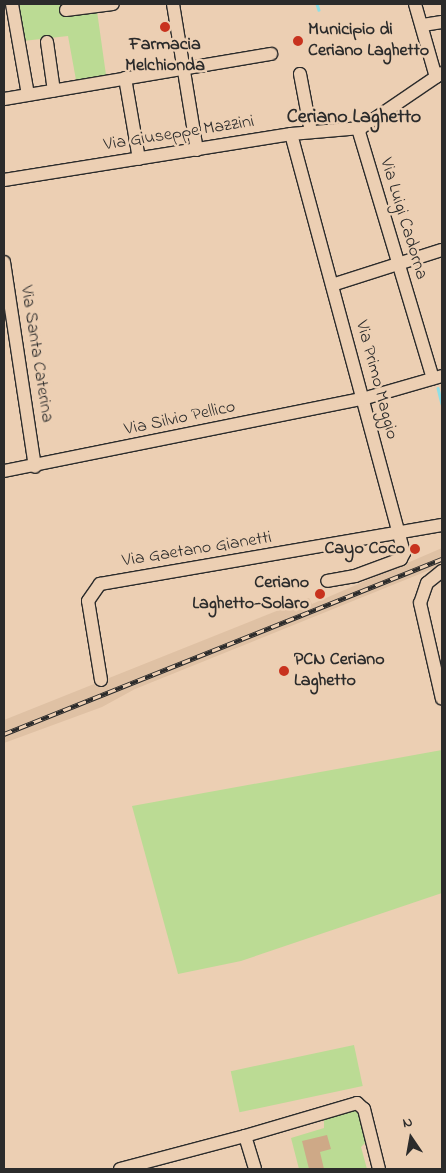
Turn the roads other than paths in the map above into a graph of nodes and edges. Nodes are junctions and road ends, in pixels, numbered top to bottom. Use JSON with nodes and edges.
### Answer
{"nodes":[{"id":1,"x":12,"y":4,"type":"edge"},
{"id":2,"x":112,"y":4,"type":"edge"},
{"id":3,"x":173,"y":4,"type":"edge"},
{"id":4,"x":415,"y":4,"type":"edge"},
{"id":5,"x":66,"y":10,"type":"dead end"},
{"id":6,"x":442,"y":22,"type":"edge"},
{"id":7,"x":422,"y":25,"type":"junction"},
{"id":8,"x":47,"y":42,"type":"dead end"},
{"id":9,"x":271,"y":54,"type":"dead end"},
{"id":10,"x":182,"y":70,"type":"junction"},
{"id":11,"x":300,"y":74,"type":"dead end"},
{"id":12,"x":439,"y":75,"type":"edge"},
{"id":13,"x":125,"y":78,"type":"junction"},
{"id":14,"x":54,"y":91,"type":"junction"},
{"id":15,"x":28,"y":95,"type":"junction"},
{"id":16,"x":4,"y":99,"type":"edge"},
{"id":17,"x":361,"y":128,"type":"junction"},
{"id":18,"x":311,"y":132,"type":"junction"},
{"id":19,"x":291,"y":134,"type":"junction"},
{"id":20,"x":197,"y":150,"type":"junction"},
{"id":21,"x":139,"y":159,"type":"junction"},
{"id":22,"x":4,"y":180,"type":"edge"},
{"id":23,"x":442,"y":250,"type":"edge"},
{"id":24,"x":4,"y":262,"type":"edge"},
{"id":25,"x":399,"y":263,"type":"junction"},
{"id":26,"x":332,"y":285,"type":"junction"},
{"id":27,"x":438,"y":377,"type":"edge"},
{"id":28,"x":362,"y":399,"type":"junction"},
{"id":29,"x":33,"y":451,"type":"junction"},
{"id":30,"x":35,"y":467,"type":"junction"},
{"id":31,"x":4,"y":470,"type":"edge"},
{"id":32,"x":442,"y":525,"type":"edge"},
{"id":33,"x":399,"y":534,"type":"junction"},
{"id":34,"x":442,"y":571,"type":"edge"},
{"id":35,"x":327,"y":581,"type":"dead end"},
{"id":36,"x":101,"y":680,"type":"dead end"},
{"id":37,"x":442,"y":699,"type":"edge"},
{"id":38,"x":245,"y":1136,"type":"junction"},
{"id":39,"x":120,"y":1169,"type":"edge"},
{"id":40,"x":255,"y":1169,"type":"edge"},
{"id":41,"x":379,"y":1169,"type":"edge"}],
"edges":[{"from":1,"to":15,"type":"street"},
{"from":2,"to":5,"type":"street"},
{"from":3,"to":10,"type":"street"},
{"from":4,"to":7,"type":"street"},
{"from":6,"to":7,"type":"street"},
{"from":7,"to":12,"type":"street"},
{"from":8,"to":14,"type":"street"},
{"from":9,"to":10,"type":"street"},
{"from":10,"to":13,"type":"street"},
{"from":10,"to":20,"type":"street"},
{"from":11,"to":18,"type":"street"},
{"from":12,"to":17,"type":"street"},
{"from":13,"to":14,"type":"street"},
{"from":13,"to":21,"type":"street"},
{"from":14,"to":15,"type":"street"},
{"from":15,"to":16,"type":"street"},
{"from":17,"to":18,"type":"street","name":"Via Giuseppe Mazzini"},
{"from":17,"to":25,"type":"street","name":"Via Luigi Cadorna"},
{"from":18,"to":19,"type":"street","name":"Via Giuseppe Mazzini"},
{"from":19,"to":20,"type":"street","name":"Via Giuseppe Mazzini"},
{"from":19,"to":26,"type":"street","name":"Via Primo Maggio"},
{"from":20,"to":21,"type":"street","name":"Via Giuseppe Mazzini"},
{"from":21,"to":22,"type":"street","name":"Via Giuseppe Mazzini"},
{"from":23,"to":25,"type":"street"},
{"from":24,"to":29,"type":"street","name":"Via Santa Caterina"},
{"from":25,"to":26,"type":"street"},
{"from":25,"to":27,"type":"street","name":"Via Luigi Cadorna"},
{"from":26,"to":28,"type":"street","name":"Via Primo Maggio"},
{"from":27,"to":28,"type":"street","name":"Via Silvio Pellico"},
{"from":28,"to":30,"type":"street","name":"Via Silvio Pellico"},
{"from":28,"to":33,"type":"street","name":"Via Primo Maggio"},
{"from":29,"to":30,"type":"street","name":"Via Santa Caterina"},
{"from":29,"to":31,"type":"street"},
{"from":30,"to":31,"type":"street","name":"Via Silvio Pellico"},
{"from":32,"to":33,"type":"street","name":"Via Gaetano Gianetti"},
{"from":33,"to":35,"type":"street","name":"Via Primo Maggio"},
{"from":33,"to":36,"type":"street","name":"Via Gaetano Gianetti"},
{"from":34,"to":37,"type":"street"},
{"from":38,"to":39,"type":"street"},
{"from":38,"to":40,"type":"street"},
{"from":38,"to":41,"type":"street"}]}
